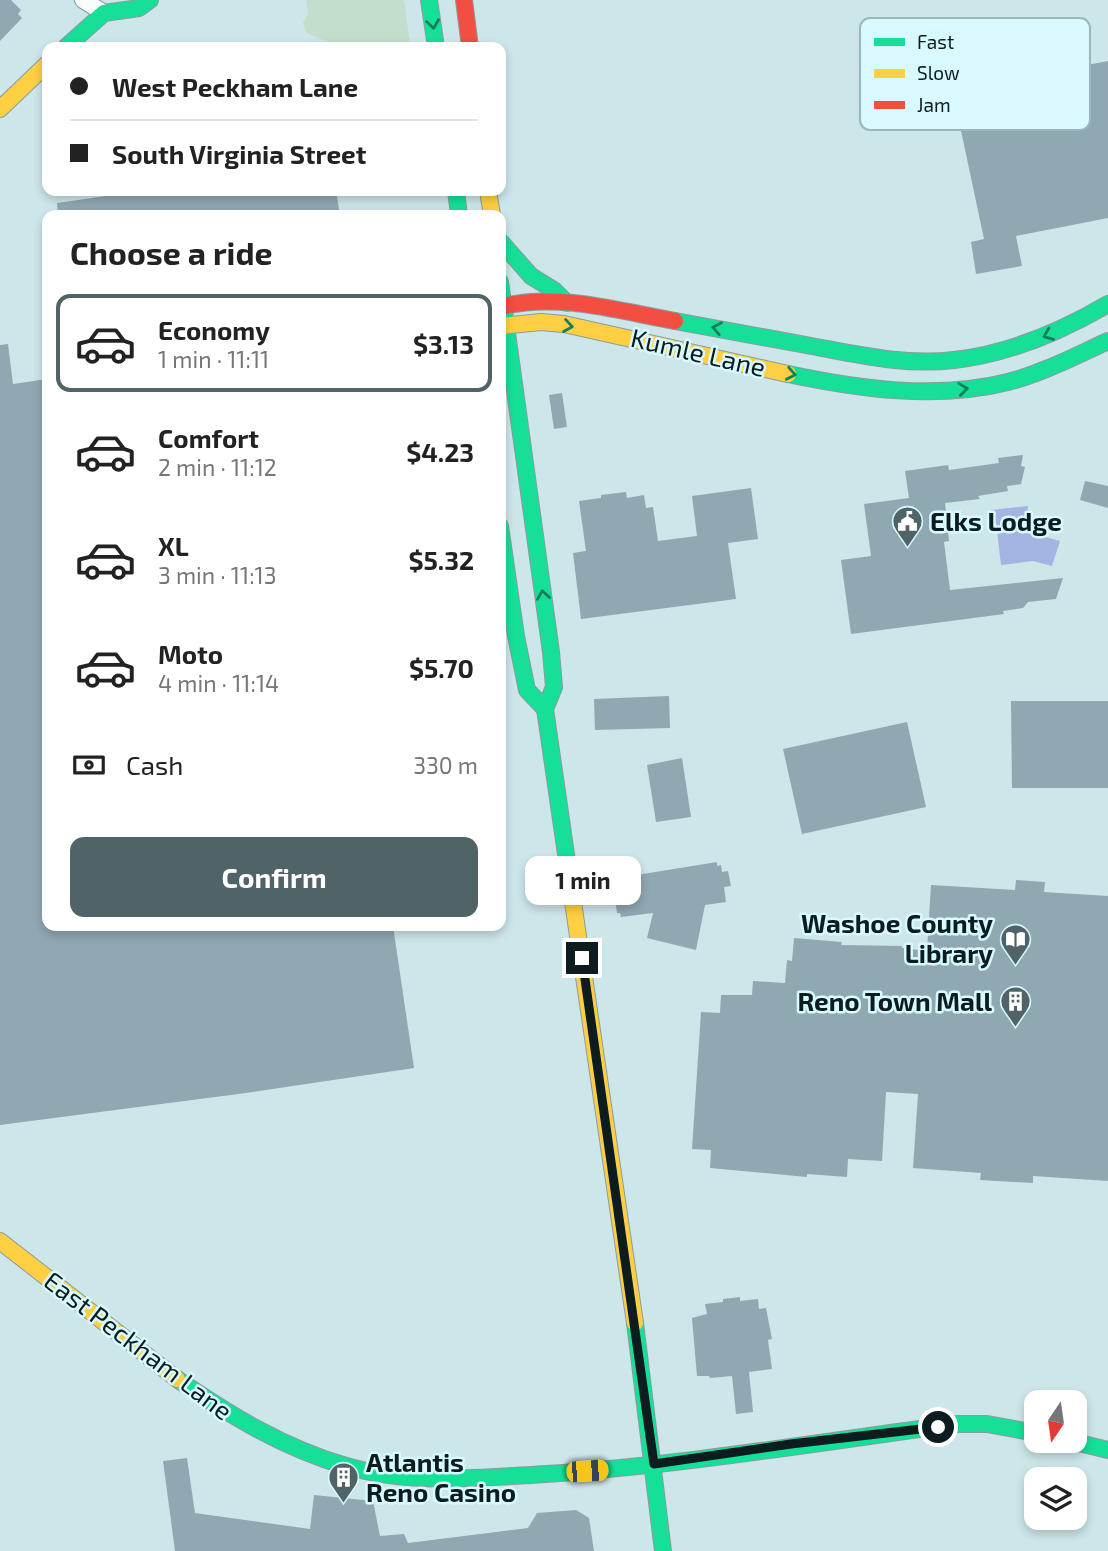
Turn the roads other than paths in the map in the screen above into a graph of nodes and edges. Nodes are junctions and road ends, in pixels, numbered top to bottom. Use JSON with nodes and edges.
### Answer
{"nodes":[{"id":1,"x":83,"y":0,"type":"edge"},
{"id":2,"x":150,"y":0,"type":"edge"},
{"id":3,"x":429,"y":0,"type":"edge"},
{"id":4,"x":464,"y":0,"type":"edge"},
{"id":5,"x":105,"y":6,"type":"edge"},
{"id":6,"x":71,"y":42,"type":"edge"},
{"id":7,"x":435,"y":42,"type":"edge"},
{"id":8,"x":469,"y":42,"type":"edge"},
{"id":9,"x":42,"y":69,"type":"edge"},
{"id":10,"x":0,"y":109,"type":"edge"},
{"id":11,"x":506,"y":248,"type":"edge"},
{"id":12,"x":567,"y":303,"type":"junction"},
{"id":13,"x":1108,"y":304,"type":"edge"},
{"id":14,"x":506,"y":306,"type":"edge"},
{"id":15,"x":506,"y":326,"type":"edge"},
{"id":16,"x":1108,"y":341,"type":"edge"},
{"id":17,"x":506,"y":346,"type":"edge"},
{"id":18,"x":881,"y":359,"type":"junction"},
{"id":19,"x":895,"y":391,"type":"junction"},
{"id":20,"x":506,"y":567,"type":"edge"},
{"id":21,"x":545,"y":709,"type":"junction"},
{"id":22,"x":0,"y":1241,"type":"edge"},
{"id":23,"x":1024,"y":1431,"type":"edge"},
{"id":24,"x":1087,"y":1445,"type":"edge"},
{"id":25,"x":1108,"y":1450,"type":"edge"},
{"id":26,"x":654,"y":1464,"type":"junction"},
{"id":27,"x":663,"y":1551,"type":"edge"}],
"edges":[{"from":1,"to":5,"type":"street"},
{"from":2,"to":5,"type":"street"},
{"from":3,"to":7,"type":"street","one_way":true},
{"from":4,"to":8,"type":"street"},
{"from":5,"to":6,"type":"street"},
{"from":9,"to":10,"type":"street"},
{"from":11,"to":12,"type":"street"},
{"from":12,"to":14,"type":"street","name":"Kumle Lane"},
{"from":18,"to":12,"type":"street","name":"Kumle Lane","one_way":true},
{"from":13,"to":18,"type":"street","name":"Kumle Lane","one_way":true},
{"from":15,"to":19,"type":"street","name":"Kumle Lane","one_way":true},
{"from":19,"to":16,"type":"street","name":"Kumle Lane","one_way":true},
{"from":21,"to":17,"type":"street","one_way":true},
{"from":18,"to":19,"type":"street"},
{"from":20,"to":21,"type":"street"},
{"from":21,"to":26,"type":"street"},
{"from":22,"to":26,"type":"street","name":"East Peckham Lane"},
{"from":23,"to":26,"type":"street","name":"East Peckham Lane"},
{"from":24,"to":25,"type":"street"},
{"from":26,"to":27,"type":"street"}]}
